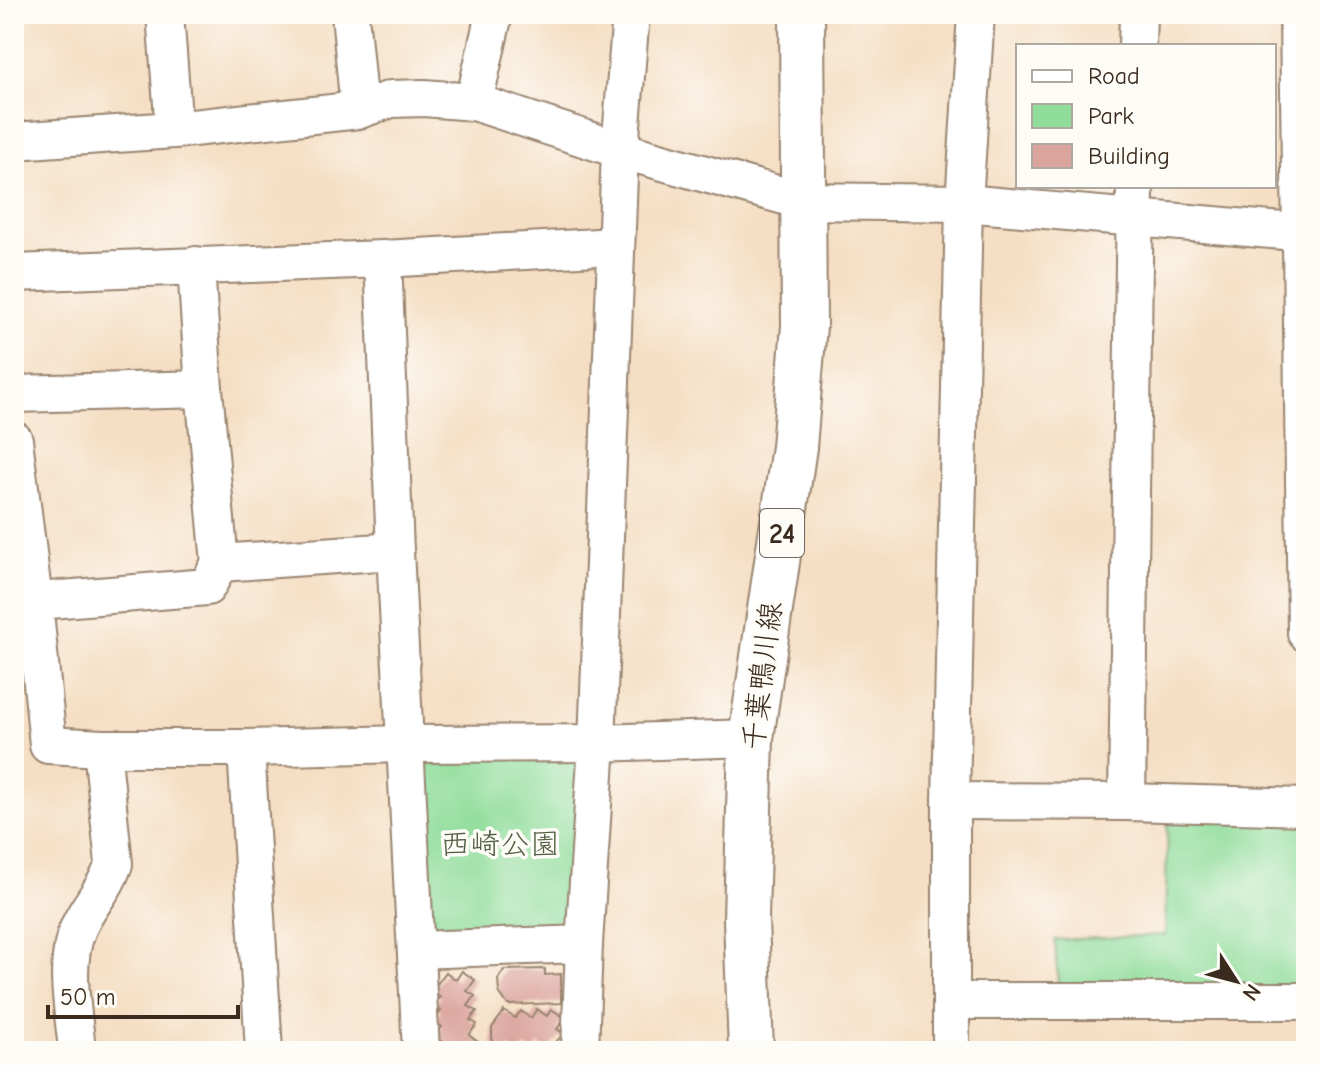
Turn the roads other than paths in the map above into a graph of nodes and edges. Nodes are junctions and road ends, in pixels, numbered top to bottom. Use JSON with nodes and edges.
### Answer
{"nodes":[{"id":1,"x":165,"y":14,"type":"edge"},
{"id":2,"x":350,"y":14,"type":"edge"},
{"id":3,"x":494,"y":14,"type":"edge"},
{"id":4,"x":631,"y":14,"type":"edge"},
{"id":5,"x":802,"y":14,"type":"edge"},
{"id":6,"x":976,"y":14,"type":"edge"},
{"id":7,"x":1138,"y":14,"type":"edge"},
{"id":8,"x":1298,"y":14,"type":"edge"},
{"id":9,"x":1137,"y":44,"type":"edge"},
{"id":10,"x":474,"y":102,"type":"junction"},
{"id":11,"x":359,"y":110,"type":"junction"},
{"id":12,"x":174,"y":130,"type":"junction"},
{"id":13,"x":14,"y":141,"type":"edge"},
{"id":14,"x":620,"y":150,"type":"junction"},
{"id":15,"x":802,"y":201,"type":"junction"},
{"id":16,"x":1134,"y":202,"type":"edge"},
{"id":17,"x":964,"y":203,"type":"junction"},
{"id":18,"x":1304,"y":232,"type":"edge"},
{"id":19,"x":615,"y":246,"type":"junction"},
{"id":20,"x":383,"y":259,"type":"junction"},
{"id":21,"x":196,"y":265,"type":"junction"},
{"id":22,"x":14,"y":273,"type":"edge"},
{"id":23,"x":204,"y":389,"type":"junction"},
{"id":24,"x":14,"y":394,"type":"edge"},
{"id":25,"x":14,"y":440,"type":"edge"},
{"id":26,"x":395,"y":551,"type":"junction"},
{"id":27,"x":220,"y":563,"type":"junction"},
{"id":28,"x":24,"y":602,"type":"edge"},
{"id":29,"x":1306,"y":633,"type":"edge"},
{"id":30,"x":751,"y":738,"type":"junction"},
{"id":31,"x":597,"y":743,"type":"junction"},
{"id":32,"x":404,"y":744,"type":"junction"},
{"id":33,"x":102,"y":748,"type":"junction"},
{"id":34,"x":246,"y":748,"type":"junction"},
{"id":35,"x":951,"y":801,"type":"junction"},
{"id":36,"x":1127,"y":802,"type":"junction"},
{"id":37,"x":1306,"y":807,"type":"edge"},
{"id":38,"x":584,"y":944,"type":"junction"},
{"id":39,"x":416,"y":950,"type":"junction"},
{"id":40,"x":951,"y":1001,"type":"junction"},
{"id":41,"x":1306,"y":1001,"type":"edge"},
{"id":42,"x":77,"y":1051,"type":"edge"},
{"id":43,"x":264,"y":1051,"type":"edge"},
{"id":44,"x":421,"y":1051,"type":"edge"},
{"id":45,"x":580,"y":1051,"type":"edge"},
{"id":46,"x":751,"y":1051,"type":"edge"},
{"id":47,"x":951,"y":1051,"type":"edge"}],
"edges":[{"from":1,"to":12,"type":"street"},
{"from":2,"to":11,"type":"street"},
{"from":3,"to":10,"type":"street"},
{"from":4,"to":14,"type":"street"},
{"from":5,"to":15,"type":"main road","name":"千葉鴨川線","number":"24"},
{"from":6,"to":17,"type":"street"},
{"from":7,"to":9,"type":"street"},
{"from":8,"to":18,"type":"street"},
{"from":10,"to":11,"type":"street"},
{"from":10,"to":14,"type":"street"},
{"from":11,"to":12,"type":"street"},
{"from":12,"to":13,"type":"street"},
{"from":14,"to":15,"type":"street"},
{"from":14,"to":19,"type":"street"},
{"from":15,"to":17,"type":"street"},
{"from":15,"to":30,"type":"main road","name":"千葉鴨川線","number":"24"},
{"from":16,"to":17,"type":"street"},
{"from":16,"to":18,"type":"street"},
{"from":16,"to":36,"type":"street"},
{"from":17,"to":35,"type":"street"},
{"from":18,"to":29,"type":"street"},
{"from":19,"to":20,"type":"street"},
{"from":19,"to":31,"type":"street"},
{"from":20,"to":21,"type":"street"},
{"from":20,"to":26,"type":"street"},
{"from":21,"to":22,"type":"street"},
{"from":21,"to":23,"type":"street"},
{"from":23,"to":24,"type":"street"},
{"from":23,"to":27,"type":"street"},
{"from":25,"to":28,"type":"street"},
{"from":26,"to":27,"type":"street"},
{"from":26,"to":32,"type":"street"},
{"from":27,"to":28,"type":"street"},
{"from":28,"to":33,"type":"street"},
{"from":30,"to":31,"type":"street"},
{"from":30,"to":46,"type":"main road","name":"千葉鴨川線","number":"24"},
{"from":31,"to":32,"type":"street"},
{"from":31,"to":38,"type":"street"},
{"from":32,"to":34,"type":"street"},
{"from":32,"to":39,"type":"street"},
{"from":33,"to":34,"type":"street"},
{"from":33,"to":42,"type":"street"},
{"from":34,"to":43,"type":"street"},
{"from":35,"to":36,"type":"street"},
{"from":35,"to":40,"type":"street"},
{"from":36,"to":37,"type":"street"},
{"from":38,"to":39,"type":"street"},
{"from":38,"to":45,"type":"street"},
{"from":39,"to":44,"type":"street"},
{"from":40,"to":41,"type":"street"},
{"from":40,"to":47,"type":"street"}]}
